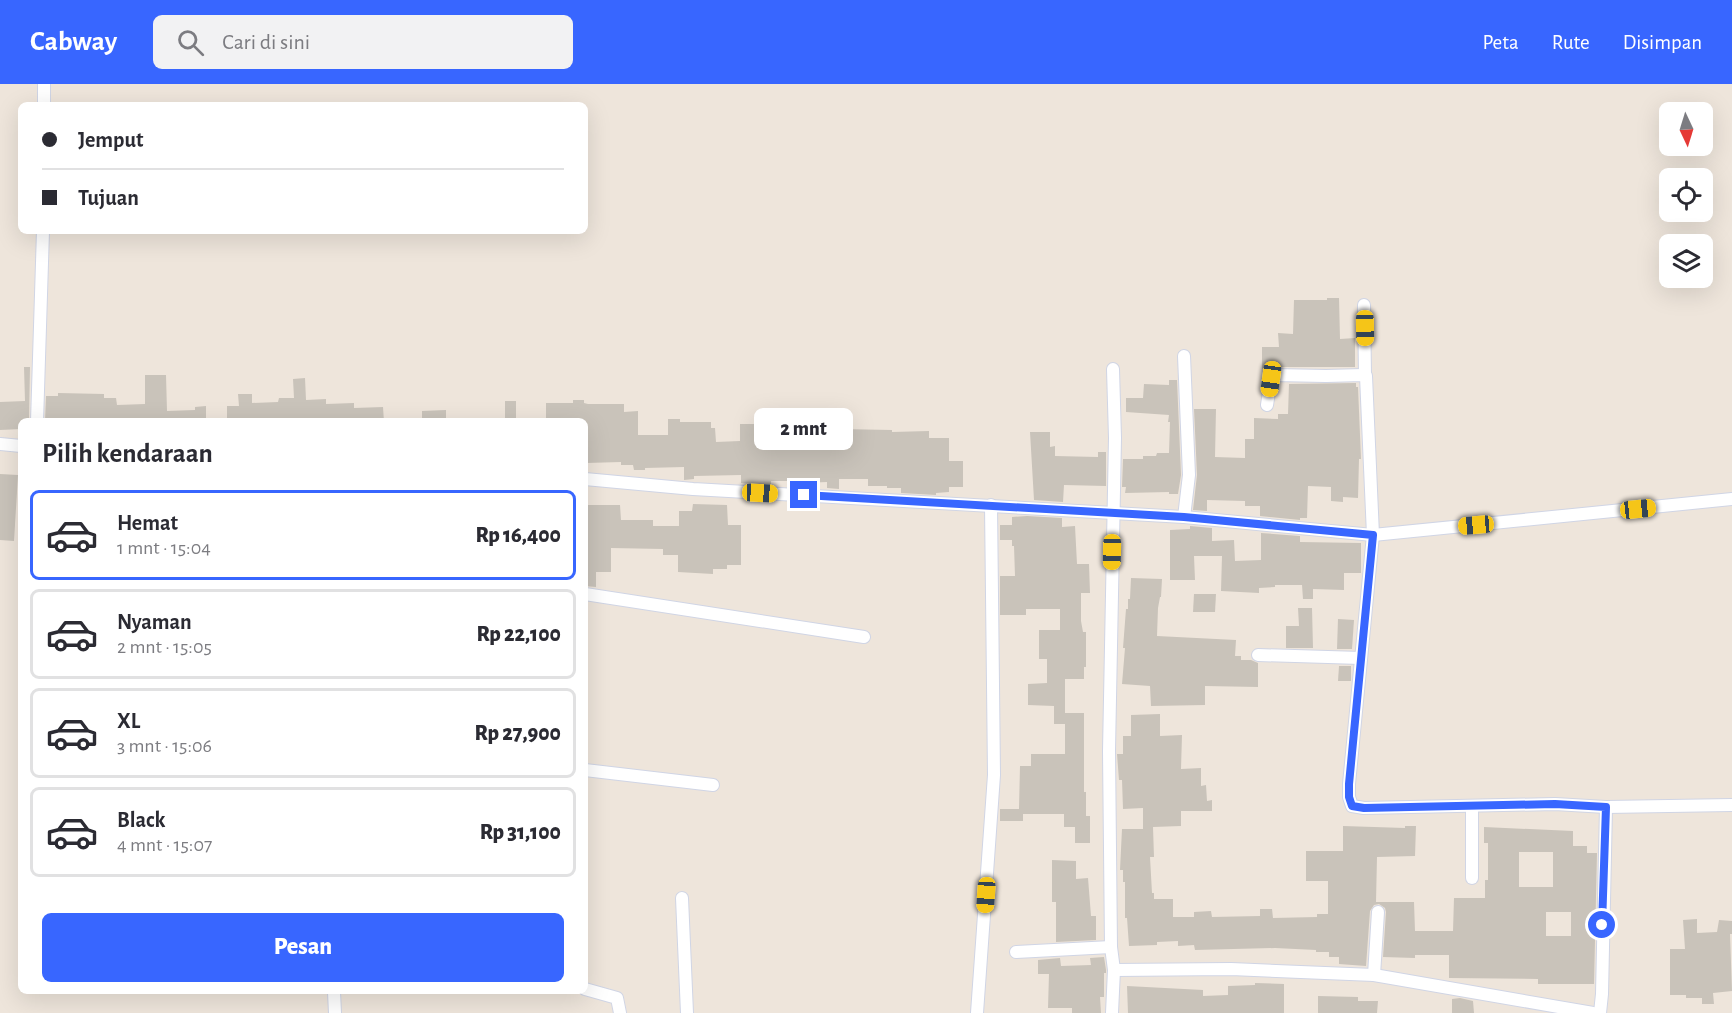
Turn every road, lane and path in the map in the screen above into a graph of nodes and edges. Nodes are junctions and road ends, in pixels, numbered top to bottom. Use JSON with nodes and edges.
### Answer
{"nodes":[{"id":1,"x":44,"y":84,"type":"edge"},
{"id":2,"x":44,"y":102,"type":"edge"},
{"id":3,"x":43,"y":234,"type":"edge"},
{"id":4,"x":1364,"y":305,"type":"dead end"},
{"id":5,"x":1184,"y":356,"type":"dead end"},
{"id":6,"x":1113,"y":369,"type":"dead end"},
{"id":7,"x":1365,"y":375,"type":"junction"},
{"id":8,"x":1267,"y":405,"type":"dead end"},
{"id":9,"x":37,"y":418,"type":"edge"},
{"id":10,"x":0,"y":444,"type":"edge"},
{"id":11,"x":18,"y":446,"type":"edge"},
{"id":12,"x":588,"y":478,"type":"edge"},
{"id":13,"x":1732,"y":499,"type":"edge"},
{"id":14,"x":991,"y":505,"type":"junction"},
{"id":15,"x":1113,"y":513,"type":"junction"},
{"id":16,"x":1184,"y":517,"type":"junction"},
{"id":17,"x":1373,"y":535,"type":"junction"},
{"id":18,"x":588,"y":594,"type":"edge"},
{"id":19,"x":864,"y":637,"type":"dead end"},
{"id":20,"x":1258,"y":655,"type":"dead end"},
{"id":21,"x":1361,"y":658,"type":"junction"},
{"id":22,"x":588,"y":770,"type":"edge"},
{"id":23,"x":713,"y":785,"type":"dead end"},
{"id":24,"x":1472,"y":806,"type":"junction"},
{"id":25,"x":1732,"y":806,"type":"edge"},
{"id":26,"x":1606,"y":807,"type":"junction"},
{"id":27,"x":1472,"y":878,"type":"dead end"},
{"id":28,"x":682,"y":898,"type":"dead end"},
{"id":29,"x":1378,"y":912,"type":"dead end"},
{"id":30,"x":1112,"y":948,"type":"junction"},
{"id":31,"x":1016,"y":952,"type":"dead end"},
{"id":32,"x":1114,"y":970,"type":"junction"},
{"id":33,"x":1374,"y":975,"type":"junction"},
{"id":34,"x":588,"y":990,"type":"edge"},
{"id":35,"x":334,"y":994,"type":"edge"},
{"id":36,"x":335,"y":1013,"type":"edge"},
{"id":37,"x":620,"y":1013,"type":"edge"},
{"id":38,"x":687,"y":1013,"type":"edge"},
{"id":39,"x":977,"y":1013,"type":"edge"},
{"id":40,"x":1112,"y":1013,"type":"edge"},
{"id":41,"x":1593,"y":1013,"type":"edge"},
{"id":42,"x":1600,"y":1013,"type":"edge"}],
"edges":[{"from":1,"to":2,"type":"street"},
{"from":3,"to":9,"type":"street"},
{"from":4,"to":7,"type":"street"},
{"from":5,"to":16,"type":"street"},
{"from":6,"to":15,"type":"street"},
{"from":7,"to":8,"type":"street"},
{"from":7,"to":17,"type":"street"},
{"from":10,"to":11,"type":"street"},
{"from":12,"to":14,"type":"street"},
{"from":13,"to":17,"type":"street"},
{"from":14,"to":15,"type":"street"},
{"from":14,"to":39,"type":"street"},
{"from":15,"to":16,"type":"street"},
{"from":15,"to":30,"type":"street"},
{"from":16,"to":17,"type":"street"},
{"from":17,"to":21,"type":"street"},
{"from":18,"to":19,"type":"street"},
{"from":20,"to":21,"type":"street"},
{"from":21,"to":24,"type":"street"},
{"from":22,"to":23,"type":"street"},
{"from":24,"to":26,"type":"street"},
{"from":24,"to":27,"type":"street"},
{"from":25,"to":26,"type":"street"},
{"from":26,"to":42,"type":"street"},
{"from":28,"to":38,"type":"street"},
{"from":29,"to":33,"type":"street"},
{"from":30,"to":31,"type":"street"},
{"from":30,"to":32,"type":"street"},
{"from":32,"to":33,"type":"street"},
{"from":32,"to":40,"type":"street"},
{"from":33,"to":41,"type":"street"},
{"from":34,"to":37,"type":"street"},
{"from":35,"to":36,"type":"street"}]}
